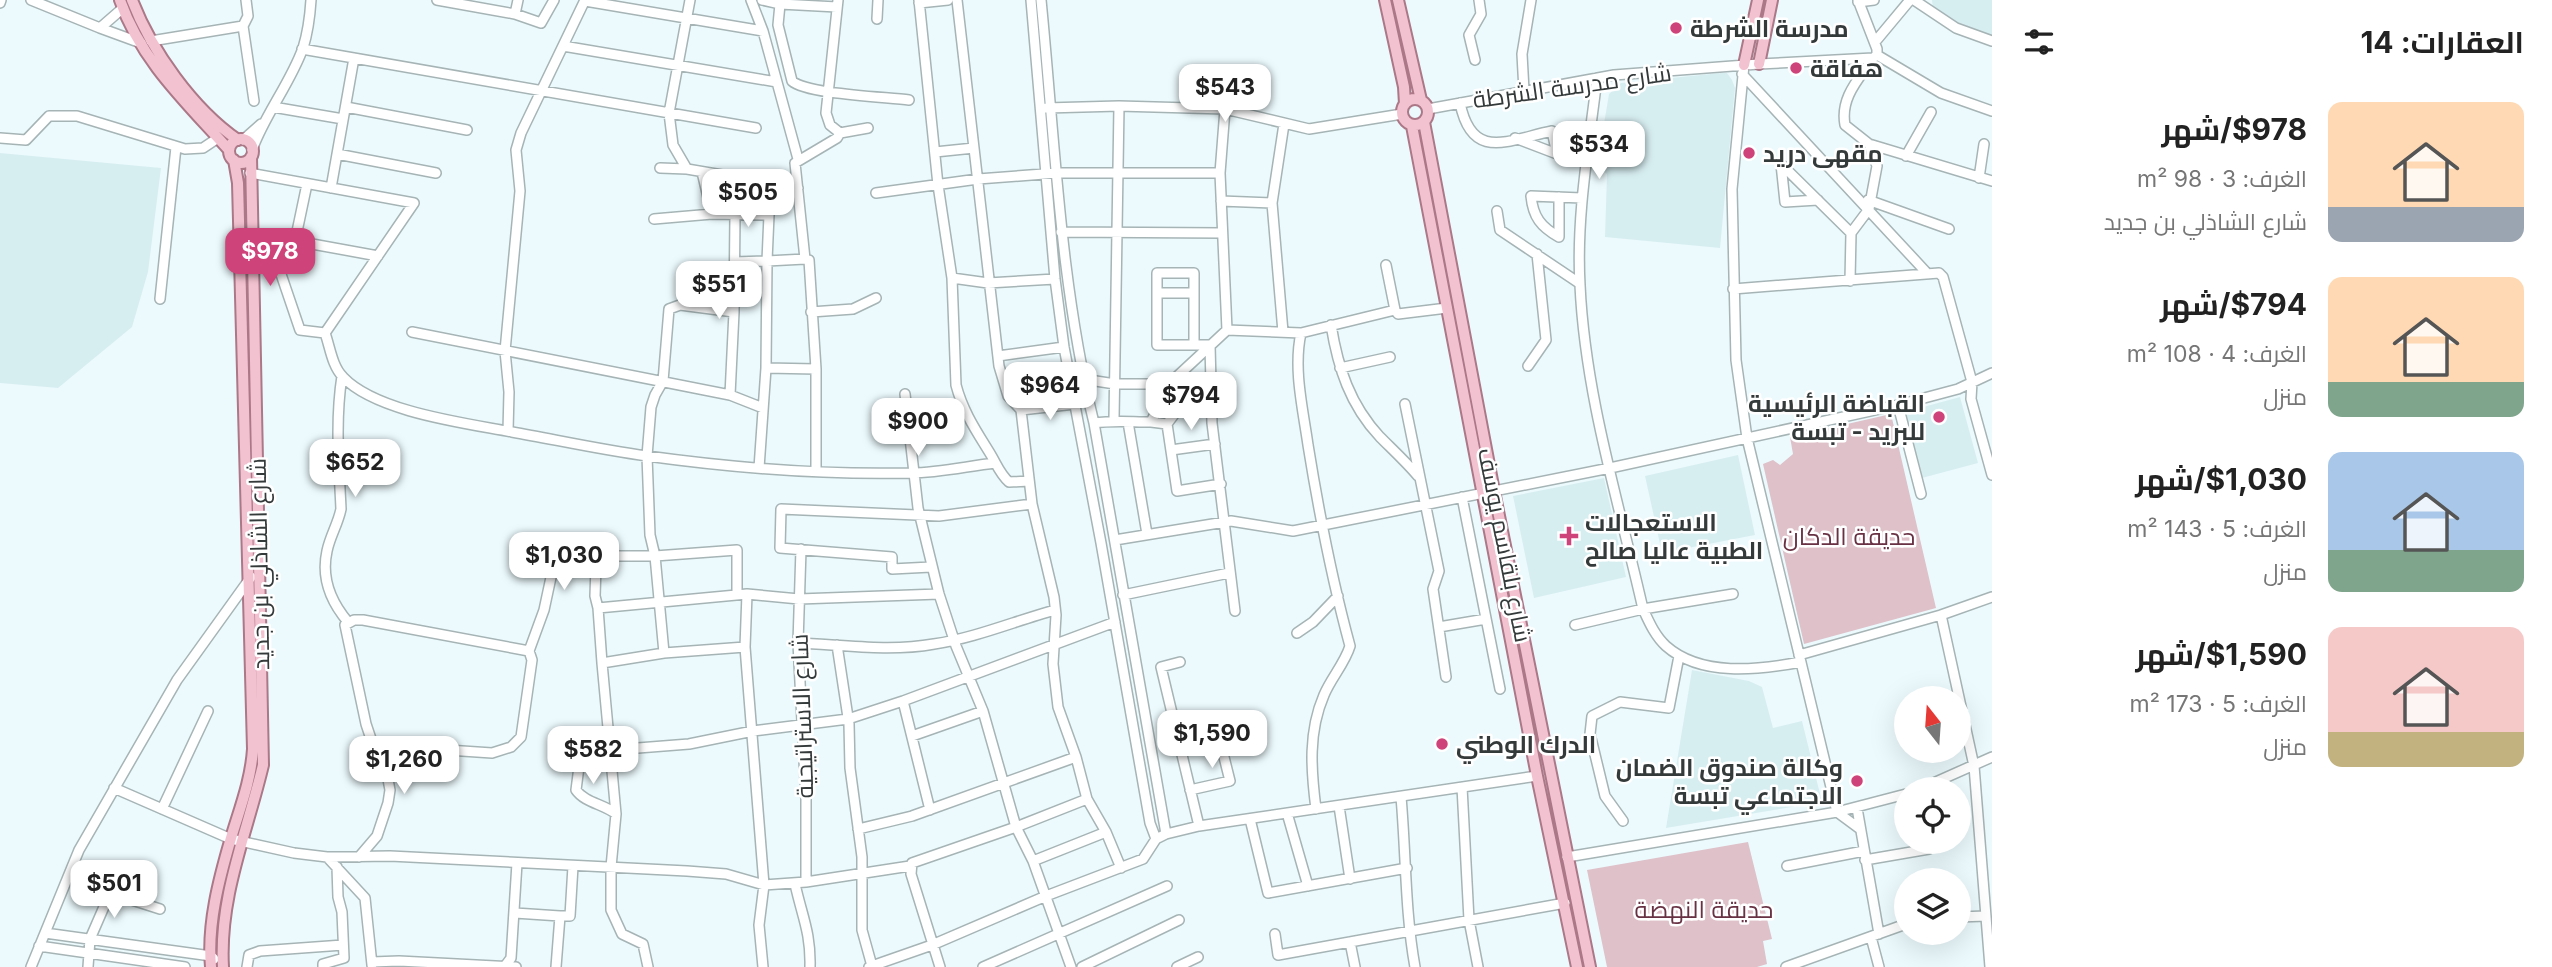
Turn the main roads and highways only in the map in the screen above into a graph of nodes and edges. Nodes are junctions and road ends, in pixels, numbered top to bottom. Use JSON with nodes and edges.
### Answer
{"nodes":[{"id":1,"x":1385,"y":0,"type":"edge"},
{"id":2,"x":1398,"y":0,"type":"edge"},
{"id":3,"x":1758,"y":0,"type":"edge"},
{"id":4,"x":1772,"y":0,"type":"edge"},
{"id":5,"x":130,"y":2,"type":"edge"},
{"id":6,"x":146,"y":42,"type":"junction"},
{"id":7,"x":1759,"y":64,"type":"road end"},
{"id":8,"x":1743,"y":70,"type":"road end"},
{"id":9,"x":1425,"y":105,"type":"junction"},
{"id":10,"x":1403,"y":109,"type":"junction"},
{"id":11,"x":1424,"y":122,"type":"junction"},
{"id":12,"x":1412,"y":125,"type":"junction"},
{"id":13,"x":240,"y":140,"type":"junction"},
{"id":14,"x":251,"y":153,"type":"junction"},
{"id":15,"x":231,"y":155,"type":"junction"},
{"id":16,"x":1488,"y":492,"type":"junction"},
{"id":17,"x":255,"y":576,"type":"junction"},
{"id":18,"x":235,"y":840,"type":"junction"},
{"id":19,"x":211,"y":962,"type":"edge"},
{"id":20,"x":223,"y":967,"type":"edge"},
{"id":21,"x":1577,"y":967,"type":"edge"},
{"id":22,"x":1590,"y":967,"type":"edge"}],
"edges":[{"from":1,"to":10,"type":"main road"},
{"from":2,"to":9,"type":"main road"},
{"from":3,"to":8,"type":"main road"},
{"from":4,"to":7,"type":"main road"},
{"from":5,"to":6,"type":"main road"},
{"from":6,"to":13,"type":"main road"},
{"from":6,"to":15,"type":"main road"},
{"from":9,"to":10,"type":"main road"},
{"from":9,"to":11,"type":"main road"},
{"from":10,"to":12,"type":"main road"},
{"from":11,"to":12,"type":"main road"},
{"from":11,"to":16,"type":"main road","name":"شارع بلقاسم يوسف"},
{"from":12,"to":16,"type":"main road","name":"شارع بلقاسم يوسف"},
{"from":13,"to":14,"type":"main road"},
{"from":13,"to":15,"type":"main road"},
{"from":14,"to":15,"type":"main road"},
{"from":14,"to":17,"type":"main road","name":"شارع الشاذلي بن جديد"},
{"from":15,"to":17,"type":"main road","name":"شارع الشاذلي بن جديد"},
{"from":16,"to":21,"type":"main road","name":"شارع بلقاسم يوسف"},
{"from":16,"to":22,"type":"main road","name":"شارع بلقاسم يوسف"},
{"from":17,"to":18,"type":"main road","name":"شارع الشاذلي بن جديد"},
{"from":18,"to":19,"type":"main road","name":"شارع الشاذلي بن جديد"},
{"from":18,"to":20,"type":"main road","name":"شارع الشاذلي بن جديد"}]}
